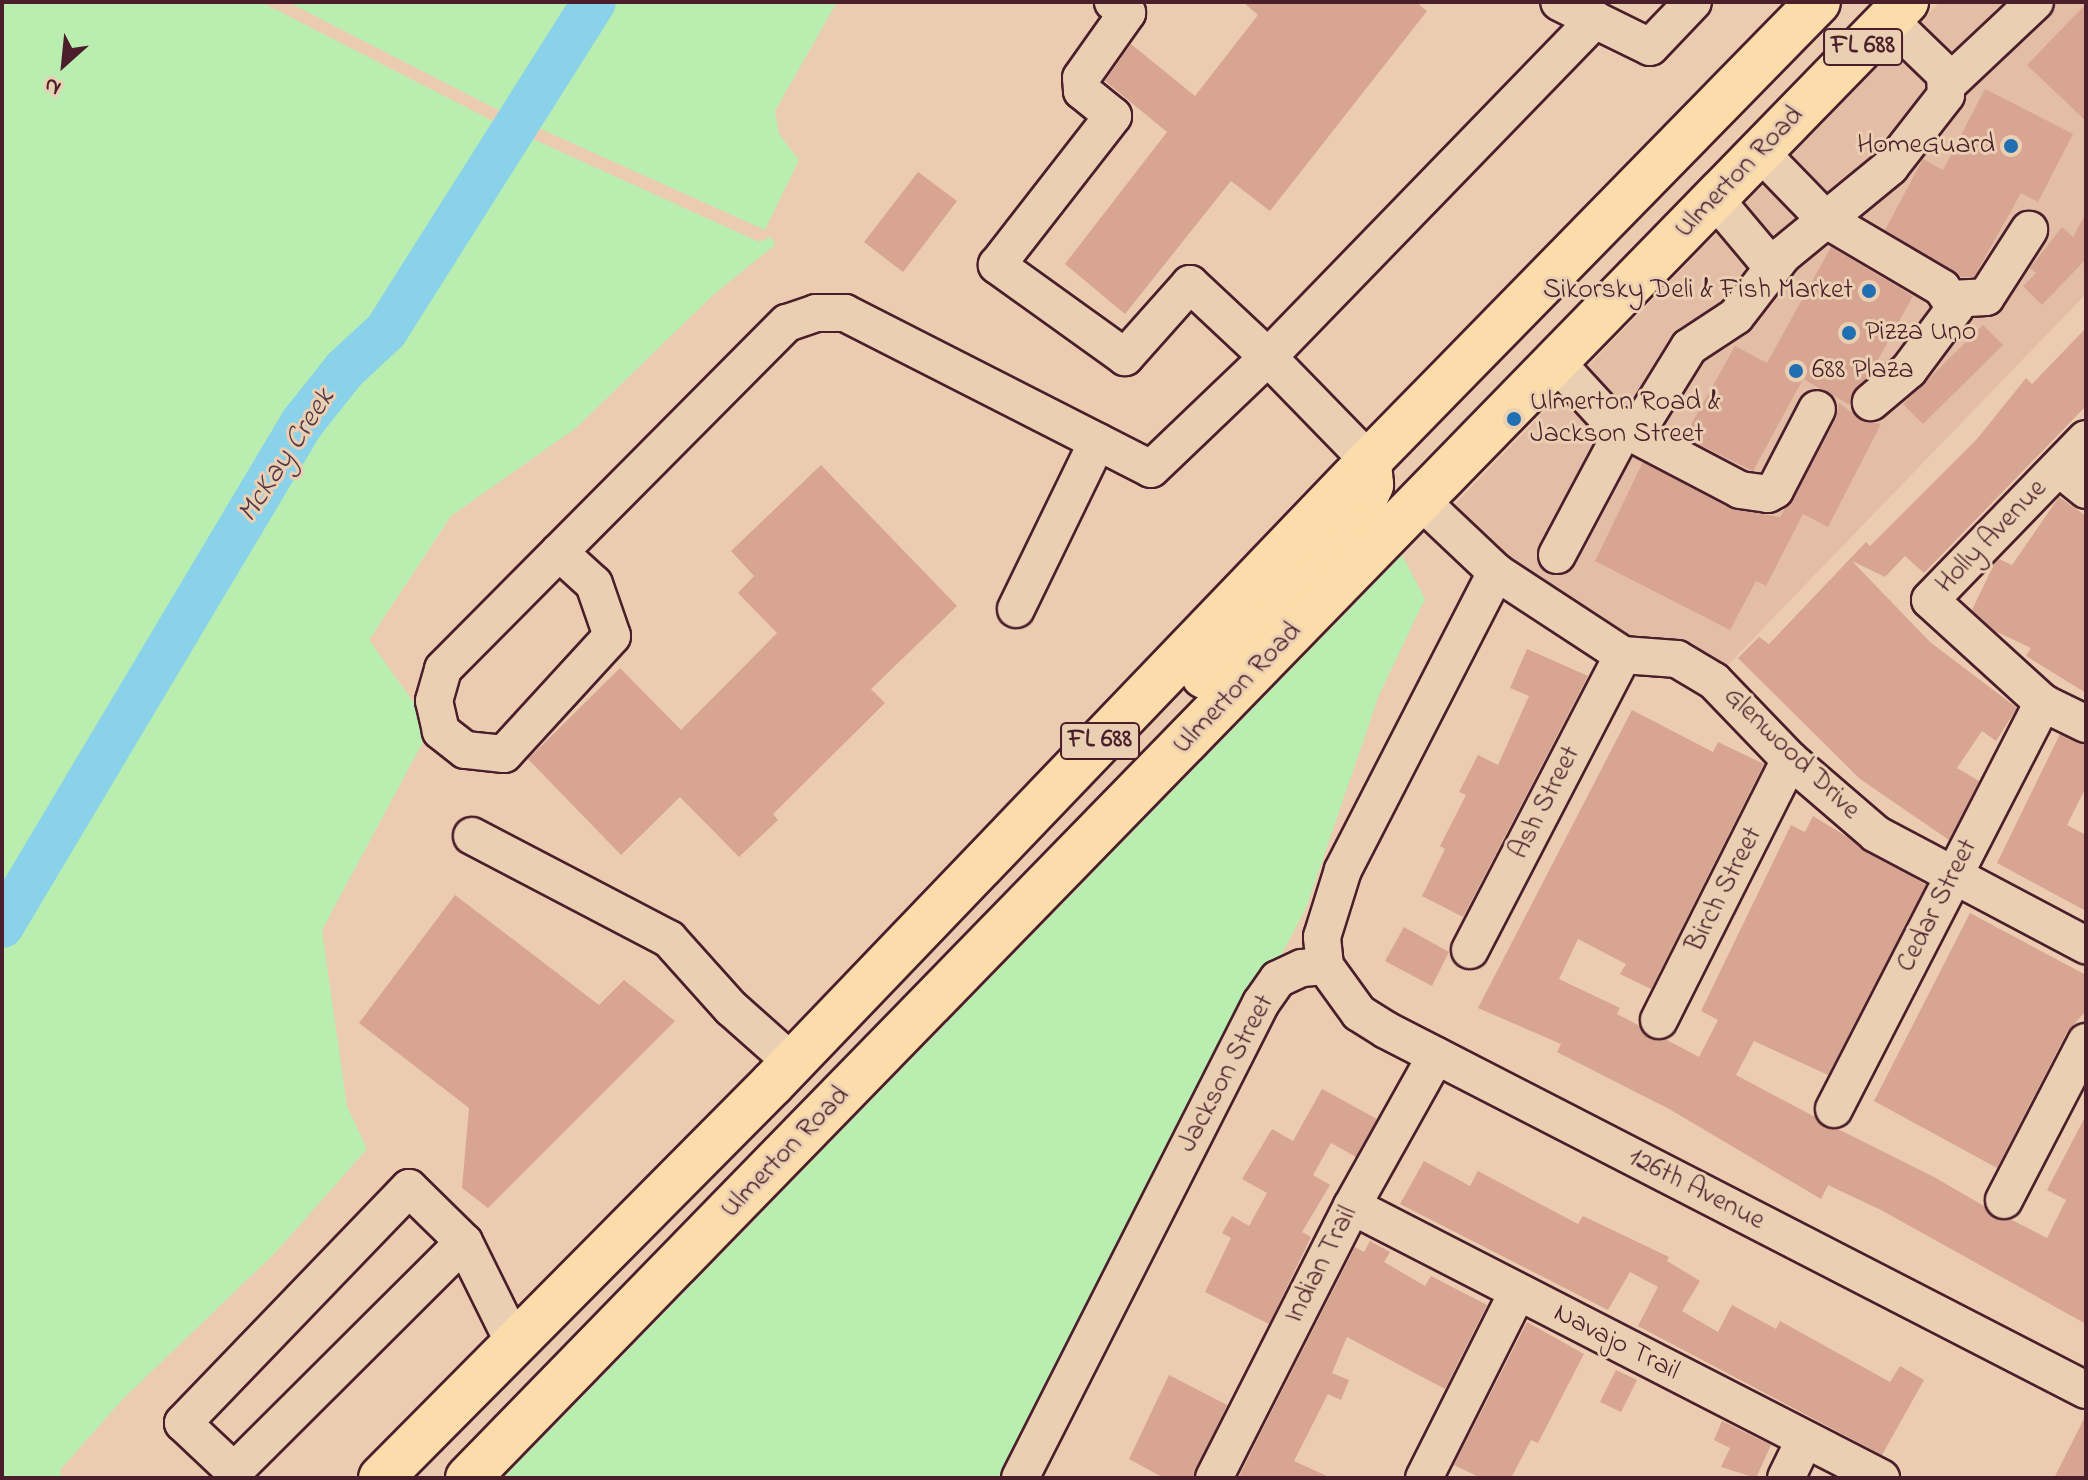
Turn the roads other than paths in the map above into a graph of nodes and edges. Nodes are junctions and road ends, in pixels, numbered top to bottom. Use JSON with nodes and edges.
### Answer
{"nodes":[{"id":1,"x":1113,"y":2,"type":"edge"},
{"id":2,"x":1559,"y":2,"type":"edge"},
{"id":3,"x":1693,"y":2,"type":"edge"},
{"id":4,"x":1818,"y":2,"type":"edge"},
{"id":5,"x":2035,"y":2,"type":"edge"},
{"id":6,"x":1898,"y":11,"type":"edge"},
{"id":7,"x":1595,"y":20,"type":"junction"},
{"id":8,"x":1949,"y":83,"type":"junction"},
{"id":9,"x":1760,"y":152,"type":"junction"},
{"id":10,"x":1646,"y":180,"type":"junction"},
{"id":11,"x":1715,"y":199,"type":"junction"},
{"id":12,"x":1825,"y":219,"type":"junction"},
{"id":13,"x":2029,"y":230,"type":"dead end"},
{"id":14,"x":1773,"y":268,"type":"junction"},
{"id":15,"x":1950,"y":299,"type":"junction"},
{"id":16,"x":1268,"y":357,"type":"junction"},
{"id":17,"x":1556,"y":362,"type":"junction"},
{"id":18,"x":1871,"y":402,"type":"dead end"},
{"id":19,"x":1817,"y":409,"type":"dead end"},
{"id":20,"x":1624,"y":429,"type":"junction"},
{"id":21,"x":2086,"y":439,"type":"edge"},
{"id":22,"x":1097,"y":442,"type":"junction"},
{"id":23,"x":1369,"y":461,"type":"junction"},
{"id":24,"x":2072,"y":479,"type":"edge"},
{"id":25,"x":1421,"y":501,"type":"junction"},
{"id":26,"x":559,"y":552,"type":"junction"},
{"id":27,"x":1557,"y":555,"type":"dead end"},
{"id":28,"x":1496,"y":572,"type":"junction"},
{"id":29,"x":1016,"y":609,"type":"dead end"},
{"id":30,"x":1623,"y":655,"type":"junction"},
{"id":31,"x":2043,"y":703,"type":"junction"},
{"id":32,"x":2086,"y":724,"type":"edge"},
{"id":33,"x":1790,"y":760,"type":"junction"},
{"id":34,"x":472,"y":836,"type":"dead end"},
{"id":35,"x":1063,"y":869,"type":"junction"},
{"id":36,"x":1955,"y":873,"type":"junction"},
{"id":37,"x":2086,"y":945,"type":"edge"},
{"id":38,"x":1470,"y":950,"type":"dead end"},
{"id":39,"x":1325,"y":966,"type":"junction"},
{"id":40,"x":1659,"y":1020,"type":"dead end"},
{"id":41,"x":2086,"y":1042,"type":"edge"},
{"id":42,"x":1436,"y":1056,"type":"junction"},
{"id":43,"x":793,"y":1063,"type":"junction"},
{"id":44,"x":1834,"y":1109,"type":"dead end"},
{"id":45,"x":2004,"y":1200,"type":"dead end"},
{"id":46,"x":1352,"y":1206,"type":"junction"},
{"id":47,"x":464,"y":1242,"type":"junction"},
{"id":48,"x":1517,"y":1293,"type":"junction"},
{"id":49,"x":514,"y":1343,"type":"junction"},
{"id":50,"x":2086,"y":1390,"type":"edge"},
{"id":51,"x":1805,"y":1439,"type":"junction"},
{"id":52,"x":381,"y":1478,"type":"edge"},
{"id":53,"x":423,"y":1478,"type":"edge"},
{"id":54,"x":468,"y":1478,"type":"edge"},
{"id":55,"x":1020,"y":1478,"type":"edge"},
{"id":56,"x":1214,"y":1478,"type":"edge"},
{"id":57,"x":1424,"y":1478,"type":"edge"},
{"id":58,"x":1786,"y":1478,"type":"edge"},
{"id":59,"x":1881,"y":1478,"type":"edge"}],
"edges":[{"from":1,"to":16,"type":"street"},
{"from":2,"to":7,"type":"street"},
{"from":3,"to":7,"type":"street"},
{"from":4,"to":10,"type":"main road","name":"Ulmerton Road","number":"FL 688"},
{"from":5,"to":8,"type":"street"},
{"from":6,"to":8,"type":"street"},
{"from":6,"to":9,"type":"main road","name":"Ulmerton Road","number":"FL 688"},
{"from":7,"to":16,"type":"street"},
{"from":8,"to":12,"type":"street"},
{"from":9,"to":11,"type":"main road","name":"Ulmerton Road","number":"FL 688"},
{"from":9,"to":12,"type":"street"},
{"from":10,"to":23,"type":"main road","name":"Ulmerton Road","number":"FL 688"},
{"from":10,"to":25,"type":"main road"},
{"from":11,"to":14,"type":"street"},
{"from":11,"to":17,"type":"main road","name":"Ulmerton Road","number":"FL 688"},
{"from":12,"to":14,"type":"street"},
{"from":12,"to":15,"type":"street"},
{"from":13,"to":15,"type":"street"},
{"from":14,"to":20,"type":"street"},
{"from":15,"to":18,"type":"street"},
{"from":16,"to":22,"type":"street"},
{"from":16,"to":23,"type":"street"},
{"from":17,"to":20,"type":"street"},
{"from":17,"to":25,"type":"main road","name":"Ulmerton Road","number":"FL 688"},
{"from":19,"to":20,"type":"street"},
{"from":20,"to":27,"type":"street"},
{"from":21,"to":24,"type":"street"},
{"from":22,"to":26,"type":"street"},
{"from":22,"to":29,"type":"street"},
{"from":23,"to":35,"type":"main road"},
{"from":23,"to":43,"type":"main road","name":"Ulmerton Road","number":"FL 688"},
{"from":24,"to":31,"type":"street","name":"Holly Avenue"},
{"from":25,"to":28,"type":"street"},
{"from":25,"to":35,"type":"main road","name":"Ulmerton Road","number":"FL 688"},
{"from":26,"to":26,"type":"street"},
{"from":28,"to":30,"type":"street","name":"Glenwood Drive"},
{"from":28,"to":39,"type":"street"},
{"from":30,"to":33,"type":"street","name":"Glenwood Drive"},
{"from":30,"to":38,"type":"street","name":"Ash Street"},
{"from":31,"to":32,"type":"street","name":"Holly Avenue"},
{"from":31,"to":36,"type":"street","name":"Cedar Street"},
{"from":33,"to":36,"type":"street","name":"Glenwood Drive"},
{"from":33,"to":40,"type":"street","name":"Birch Street"},
{"from":34,"to":43,"type":"street"},
{"from":35,"to":54,"type":"main road","name":"Ulmerton Road","number":"FL 688"},
{"from":36,"to":37,"type":"street","name":"Glenwood Drive"},
{"from":36,"to":44,"type":"street","name":"Cedar Street"},
{"from":39,"to":42,"type":"street","name":"126th Avenue"},
{"from":39,"to":55,"type":"street","name":"Jackson Street"},
{"from":41,"to":45,"type":"street"},
{"from":42,"to":46,"type":"street","name":"Indian Trail"},
{"from":42,"to":50,"type":"street","name":"126th Avenue"},
{"from":43,"to":49,"type":"main road","name":"Ulmerton Road","number":"FL 688"},
{"from":46,"to":48,"type":"street","name":"Navajo Trail"},
{"from":46,"to":56,"type":"street","name":"Indian Trail"},
{"from":47,"to":47,"type":"street"},
{"from":47,"to":49,"type":"street"},
{"from":48,"to":51,"type":"street","name":"Navajo Trail"},
{"from":48,"to":57,"type":"street"},
{"from":49,"to":52,"type":"main road","name":"Ulmerton Road","number":"FL 688"},
{"from":49,"to":53,"type":"main road"},
{"from":51,"to":58,"type":"street"},
{"from":51,"to":59,"type":"street","name":"Navajo Trail"}]}
